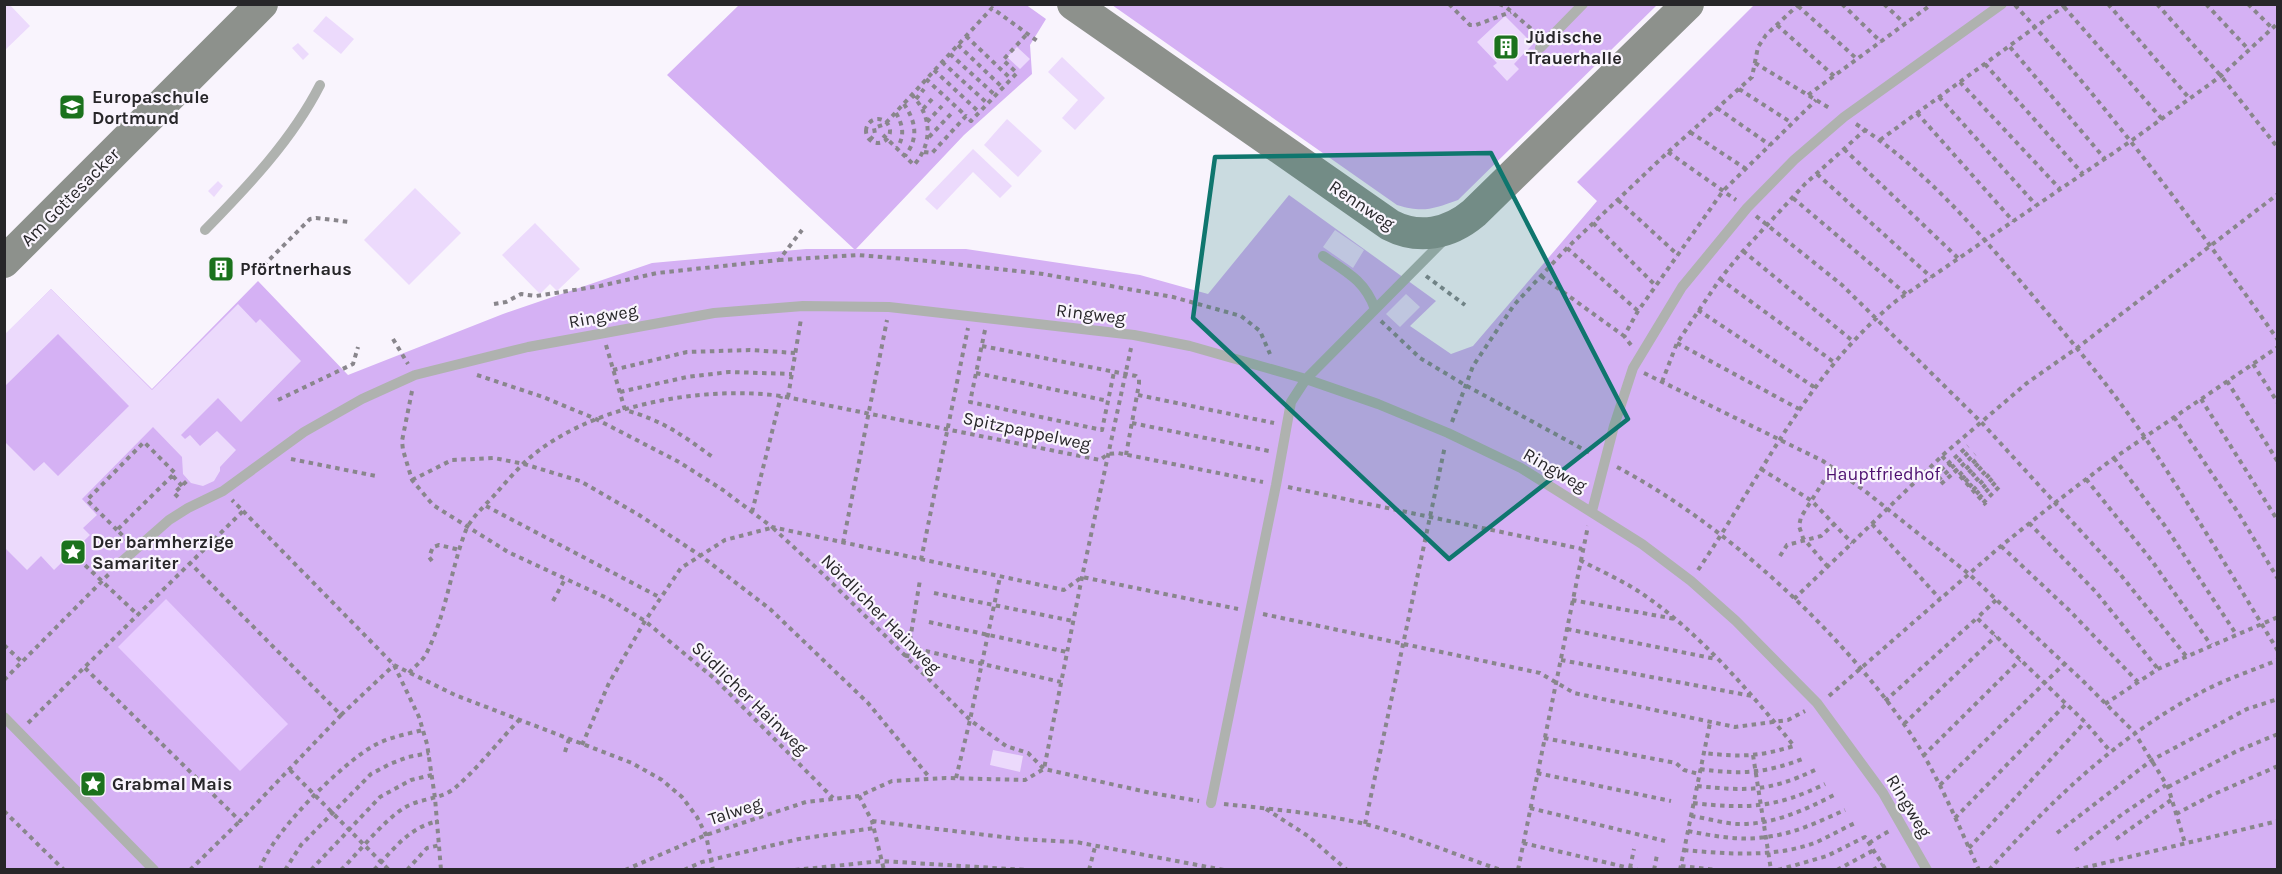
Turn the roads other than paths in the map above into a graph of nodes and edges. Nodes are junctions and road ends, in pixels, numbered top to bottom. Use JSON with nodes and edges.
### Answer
{"nodes":[{"id":1,"x":262,"y":4,"type":"edge"},
{"id":2,"x":1073,"y":4,"type":"edge"},
{"id":3,"x":1583,"y":4,"type":"edge"},
{"id":4,"x":1688,"y":4,"type":"edge"},
{"id":5,"x":2002,"y":4,"type":"edge"},
{"id":6,"x":1543,"y":45,"type":"road end"},
{"id":7,"x":321,"y":86,"type":"dead end"},
{"id":8,"x":1463,"y":222,"type":"junction"},
{"id":9,"x":205,"y":230,"type":"dead end"},
{"id":10,"x":1323,"y":256,"type":"dead end"},
{"id":11,"x":4,"y":262,"type":"edge"},
{"id":12,"x":1373,"y":311,"type":"junction"},
{"id":13,"x":1306,"y":379,"type":"junction"},
{"id":14,"x":1592,"y":511,"type":"junction"},
{"id":15,"x":119,"y":564,"type":"dead end"},
{"id":16,"x":4,"y":717,"type":"edge"},
{"id":17,"x":1211,"y":803,"type":"road end"},
{"id":18,"x":154,"y":870,"type":"edge"},
{"id":19,"x":1927,"y":870,"type":"edge"}],
"edges":[{"from":1,"to":11,"type":"street","name":"Am Gottesacker"},
{"from":2,"to":8,"type":"street","name":"Rennweg"},
{"from":3,"to":6,"type":"lane"},
{"from":4,"to":8,"type":"street","name":"Rennweg"},
{"from":5,"to":14,"type":"lane"},
{"from":7,"to":9,"type":"lane"},
{"from":8,"to":12,"type":"lane"},
{"from":10,"to":12,"type":"lane"},
{"from":12,"to":13,"type":"lane"},
{"from":13,"to":14,"type":"lane","name":"Ringweg"},
{"from":13,"to":15,"type":"lane","name":"Ringweg"},
{"from":13,"to":17,"type":"lane"},
{"from":14,"to":19,"type":"lane","name":"Ringweg"},
{"from":16,"to":18,"type":"lane"}]}
